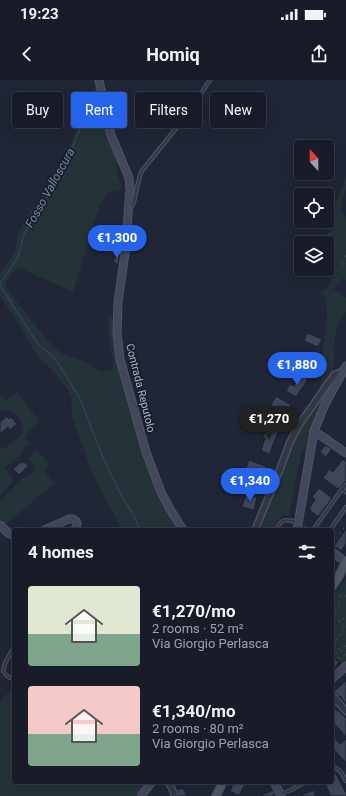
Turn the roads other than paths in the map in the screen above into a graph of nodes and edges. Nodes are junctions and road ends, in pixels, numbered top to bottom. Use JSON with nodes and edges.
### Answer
{"nodes":[{"id":1,"x":99,"y":80,"type":"edge"},
{"id":2,"x":210,"y":80,"type":"edge"},
{"id":3,"x":129,"y":211,"type":"junction"},
{"id":4,"x":345,"y":369,"type":"edge"},
{"id":5,"x":314,"y":431,"type":"junction"},
{"id":6,"x":346,"y":453,"type":"edge"},
{"id":7,"x":346,"y":484,"type":"edge"},
{"id":8,"x":342,"y":489,"type":"junction"},
{"id":9,"x":346,"y":492,"type":"edge"},
{"id":10,"x":346,"y":507,"type":"edge"},
{"id":11,"x":0,"y":525,"type":"edge"},
{"id":12,"x":300,"y":527,"type":"edge"},
{"id":13,"x":49,"y":528,"type":"edge"},
{"id":14,"x":76,"y":528,"type":"edge"},
{"id":15,"x":182,"y":528,"type":"edge"},
{"id":16,"x":256,"y":528,"type":"edge"},
{"id":17,"x":277,"y":528,"type":"edge"},
{"id":18,"x":313,"y":528,"type":"edge"},
{"id":19,"x":331,"y":528,"type":"edge"},
{"id":20,"x":12,"y":535,"type":"edge"},
{"id":21,"x":334,"y":553,"type":"edge"},
{"id":22,"x":346,"y":561,"type":"edge"},
{"id":23,"x":346,"y":569,"type":"edge"},
{"id":24,"x":339,"y":576,"type":"junction"},
{"id":25,"x":334,"y":584,"type":"edge"},
{"id":26,"x":12,"y":651,"type":"edge"},
{"id":27,"x":346,"y":666,"type":"edge"},
{"id":28,"x":334,"y":677,"type":"edge"},
{"id":29,"x":10,"y":678,"type":"dead end"},
{"id":30,"x":334,"y":697,"type":"edge"},
{"id":31,"x":346,"y":711,"type":"edge"},
{"id":32,"x":334,"y":767,"type":"edge"},
{"id":33,"x":346,"y":781,"type":"edge"},
{"id":34,"x":150,"y":784,"type":"edge"},
{"id":35,"x":170,"y":784,"type":"edge"},
{"id":36,"x":218,"y":784,"type":"edge"},
{"id":37,"x":222,"y":784,"type":"edge"},
{"id":38,"x":275,"y":784,"type":"edge"},
{"id":39,"x":302,"y":784,"type":"edge"},
{"id":40,"x":216,"y":795,"type":"edge"},
{"id":41,"x":281,"y":795,"type":"edge"},
{"id":42,"x":140,"y":796,"type":"edge"},
{"id":43,"x":175,"y":796,"type":"edge"}],
"edges":[{"from":1,"to":3,"type":"street","name":"Contrada Reputolo"},
{"from":2,"to":3,"type":"lane"},
{"from":3,"to":15,"type":"street","name":"Contrada Reputolo"},
{"from":4,"to":5,"type":"street"},
{"from":4,"to":16,"type":"street"},
{"from":5,"to":6,"type":"street"},
{"from":5,"to":12,"type":"street"},
{"from":7,"to":8,"type":"lane"},
{"from":8,"to":9,"type":"lane"},
{"from":8,"to":18,"type":"lane"},
{"from":10,"to":19,"type":"lane"},
{"from":11,"to":20,"type":"street"},
{"from":12,"to":17,"type":"lane"},
{"from":13,"to":14,"type":"street"},
{"from":21,"to":22,"type":"street"},
{"from":22,"to":24,"type":"main road"},
{"from":23,"to":24,"type":"main road"},
{"from":24,"to":25,"type":"main road"},
{"from":26,"to":29,"type":"lane"},
{"from":27,"to":28,"type":"street"},
{"from":30,"to":31,"type":"street"},
{"from":32,"to":33,"type":"lane"},
{"from":34,"to":42,"type":"street"},
{"from":35,"to":43,"type":"street"},
{"from":36,"to":40,"type":"main road"},
{"from":37,"to":40,"type":"main road"},
{"from":38,"to":41,"type":"street"},
{"from":39,"to":41,"type":"lane"}]}
